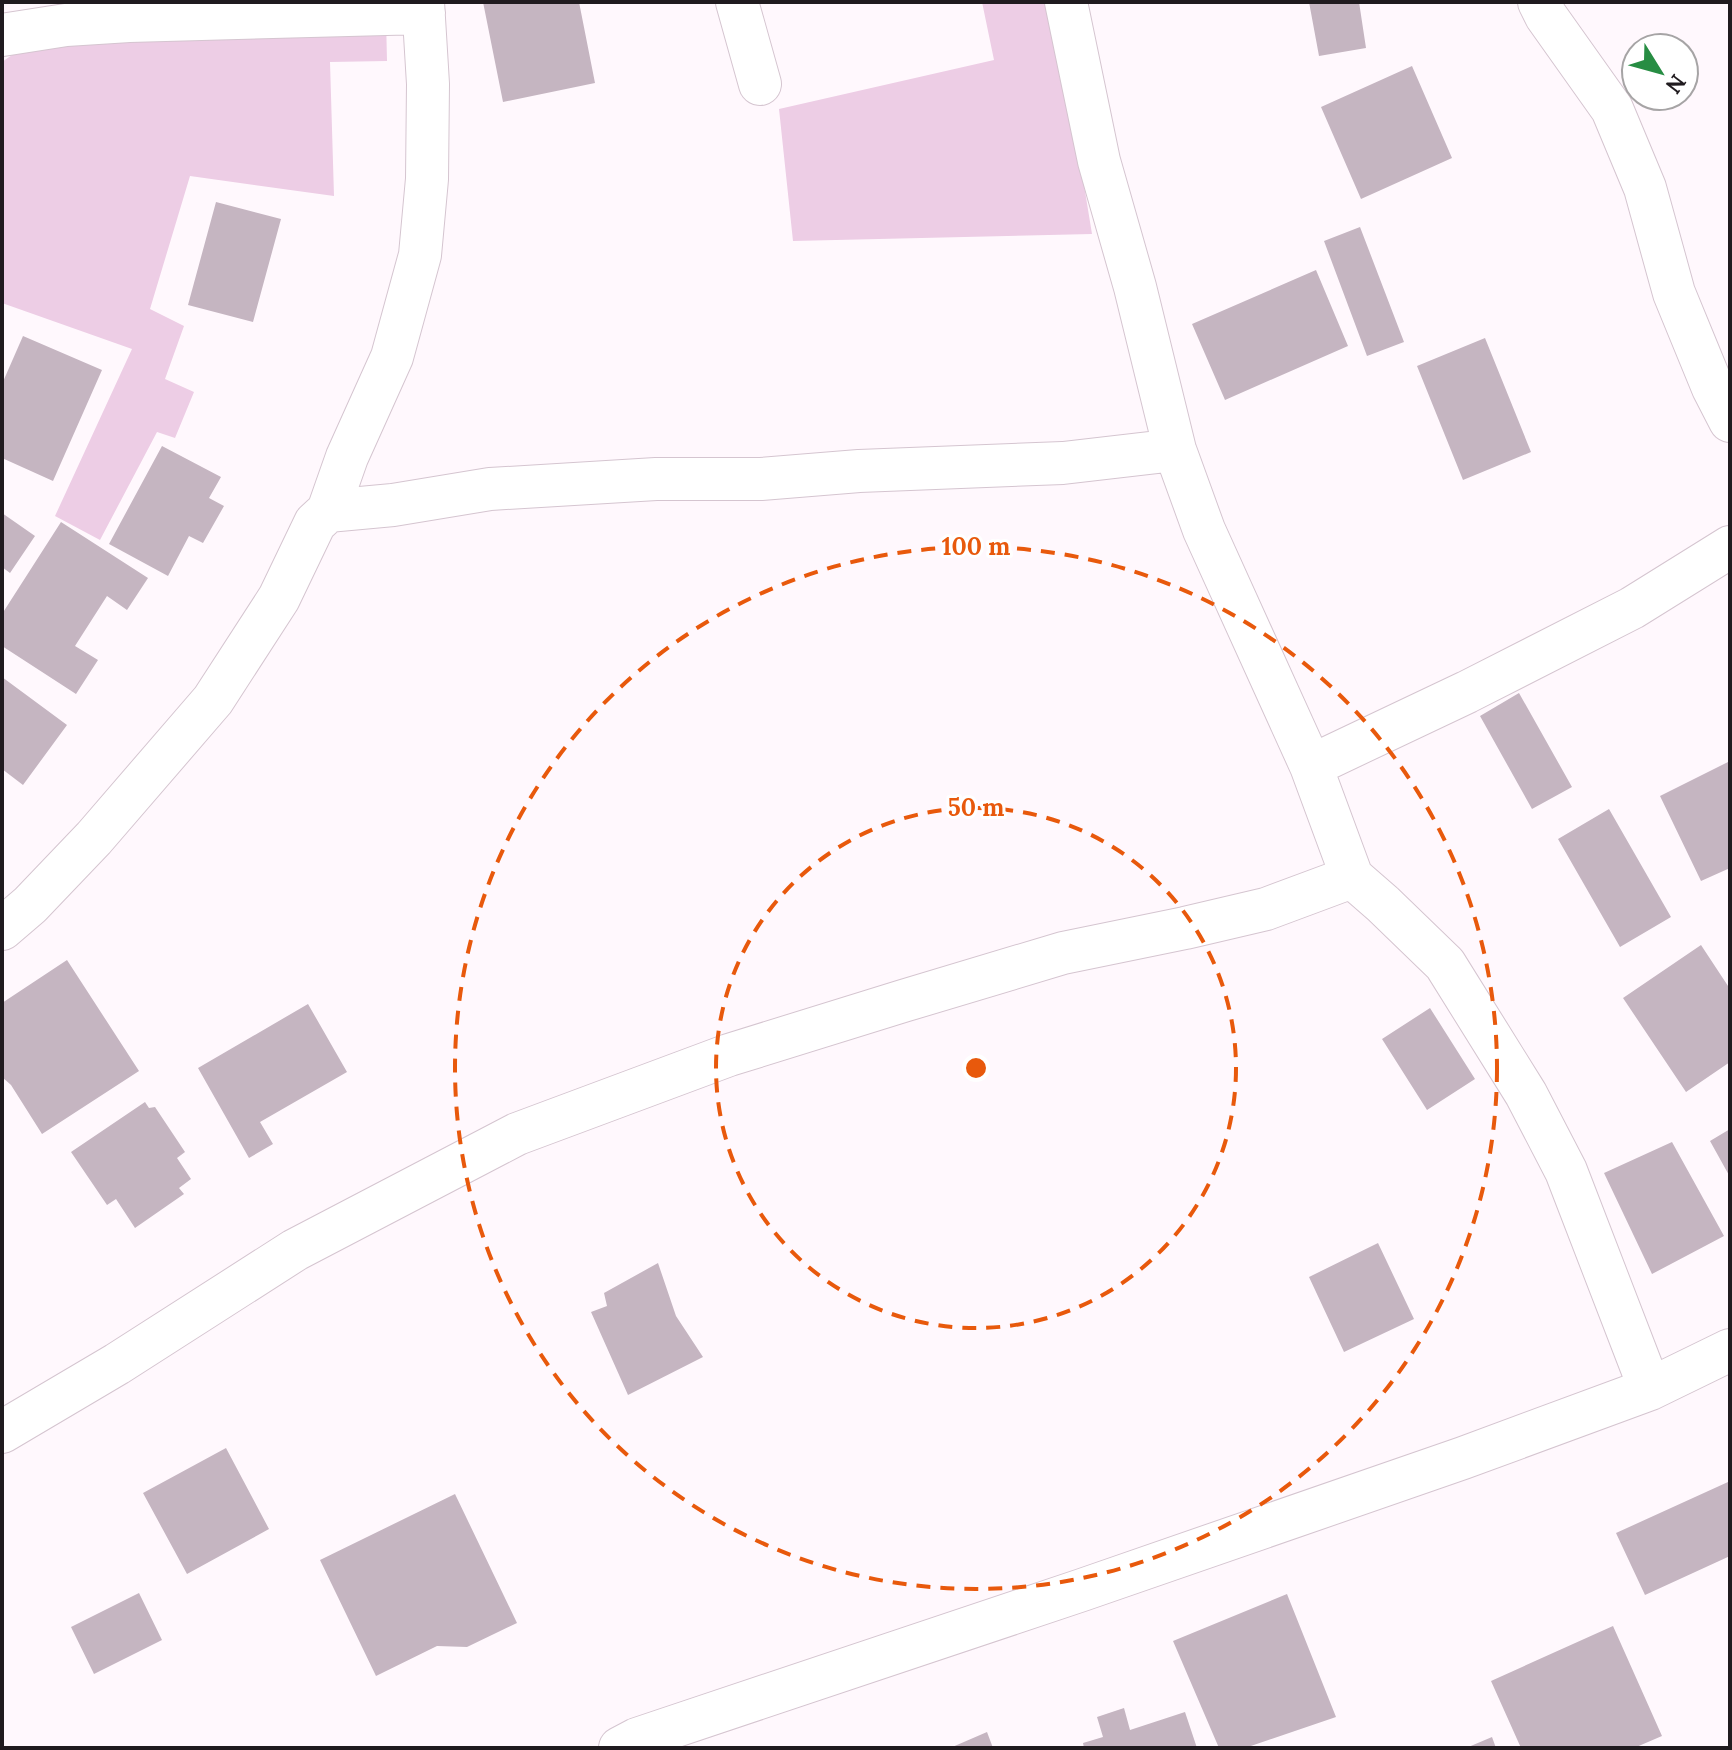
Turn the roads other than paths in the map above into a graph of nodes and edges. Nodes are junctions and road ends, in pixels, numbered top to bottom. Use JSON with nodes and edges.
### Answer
{"nodes":[{"id":1,"x":737,"y":2,"type":"edge"},
{"id":2,"x":1066,"y":2,"type":"edge"},
{"id":3,"x":1539,"y":2,"type":"edge"},
{"id":4,"x":424,"y":8,"type":"edge"},
{"id":5,"x":2,"y":35,"type":"edge"},
{"id":6,"x":760,"y":84,"type":"dead end"},
{"id":7,"x":1730,"y":421,"type":"edge"},
{"id":8,"x":1175,"y":450,"type":"junction"},
{"id":9,"x":328,"y":511,"type":"junction"},
{"id":10,"x":1730,"y":547,"type":"edge"},
{"id":11,"x":1311,"y":766,"type":"junction"},
{"id":12,"x":1352,"y":877,"type":"junction"},
{"id":13,"x":2,"y":929,"type":"edge"},
{"id":14,"x":1730,"y":1350,"type":"edge"},
{"id":15,"x":1650,"y":1389,"type":"junction"},
{"id":16,"x":2,"y":1432,"type":"edge"},
{"id":17,"x":620,"y":1748,"type":"edge"}],
"edges":[{"from":1,"to":6,"type":"street"},
{"from":2,"to":8,"type":"street"},
{"from":3,"to":7,"type":"street"},
{"from":4,"to":5,"type":"street"},
{"from":4,"to":9,"type":"street"},
{"from":8,"to":9,"type":"street"},
{"from":8,"to":11,"type":"street"},
{"from":9,"to":13,"type":"street"},
{"from":10,"to":11,"type":"street"},
{"from":11,"to":12,"type":"street"},
{"from":12,"to":15,"type":"street"},
{"from":12,"to":16,"type":"street"},
{"from":14,"to":15,"type":"street"},
{"from":15,"to":17,"type":"street"}]}
